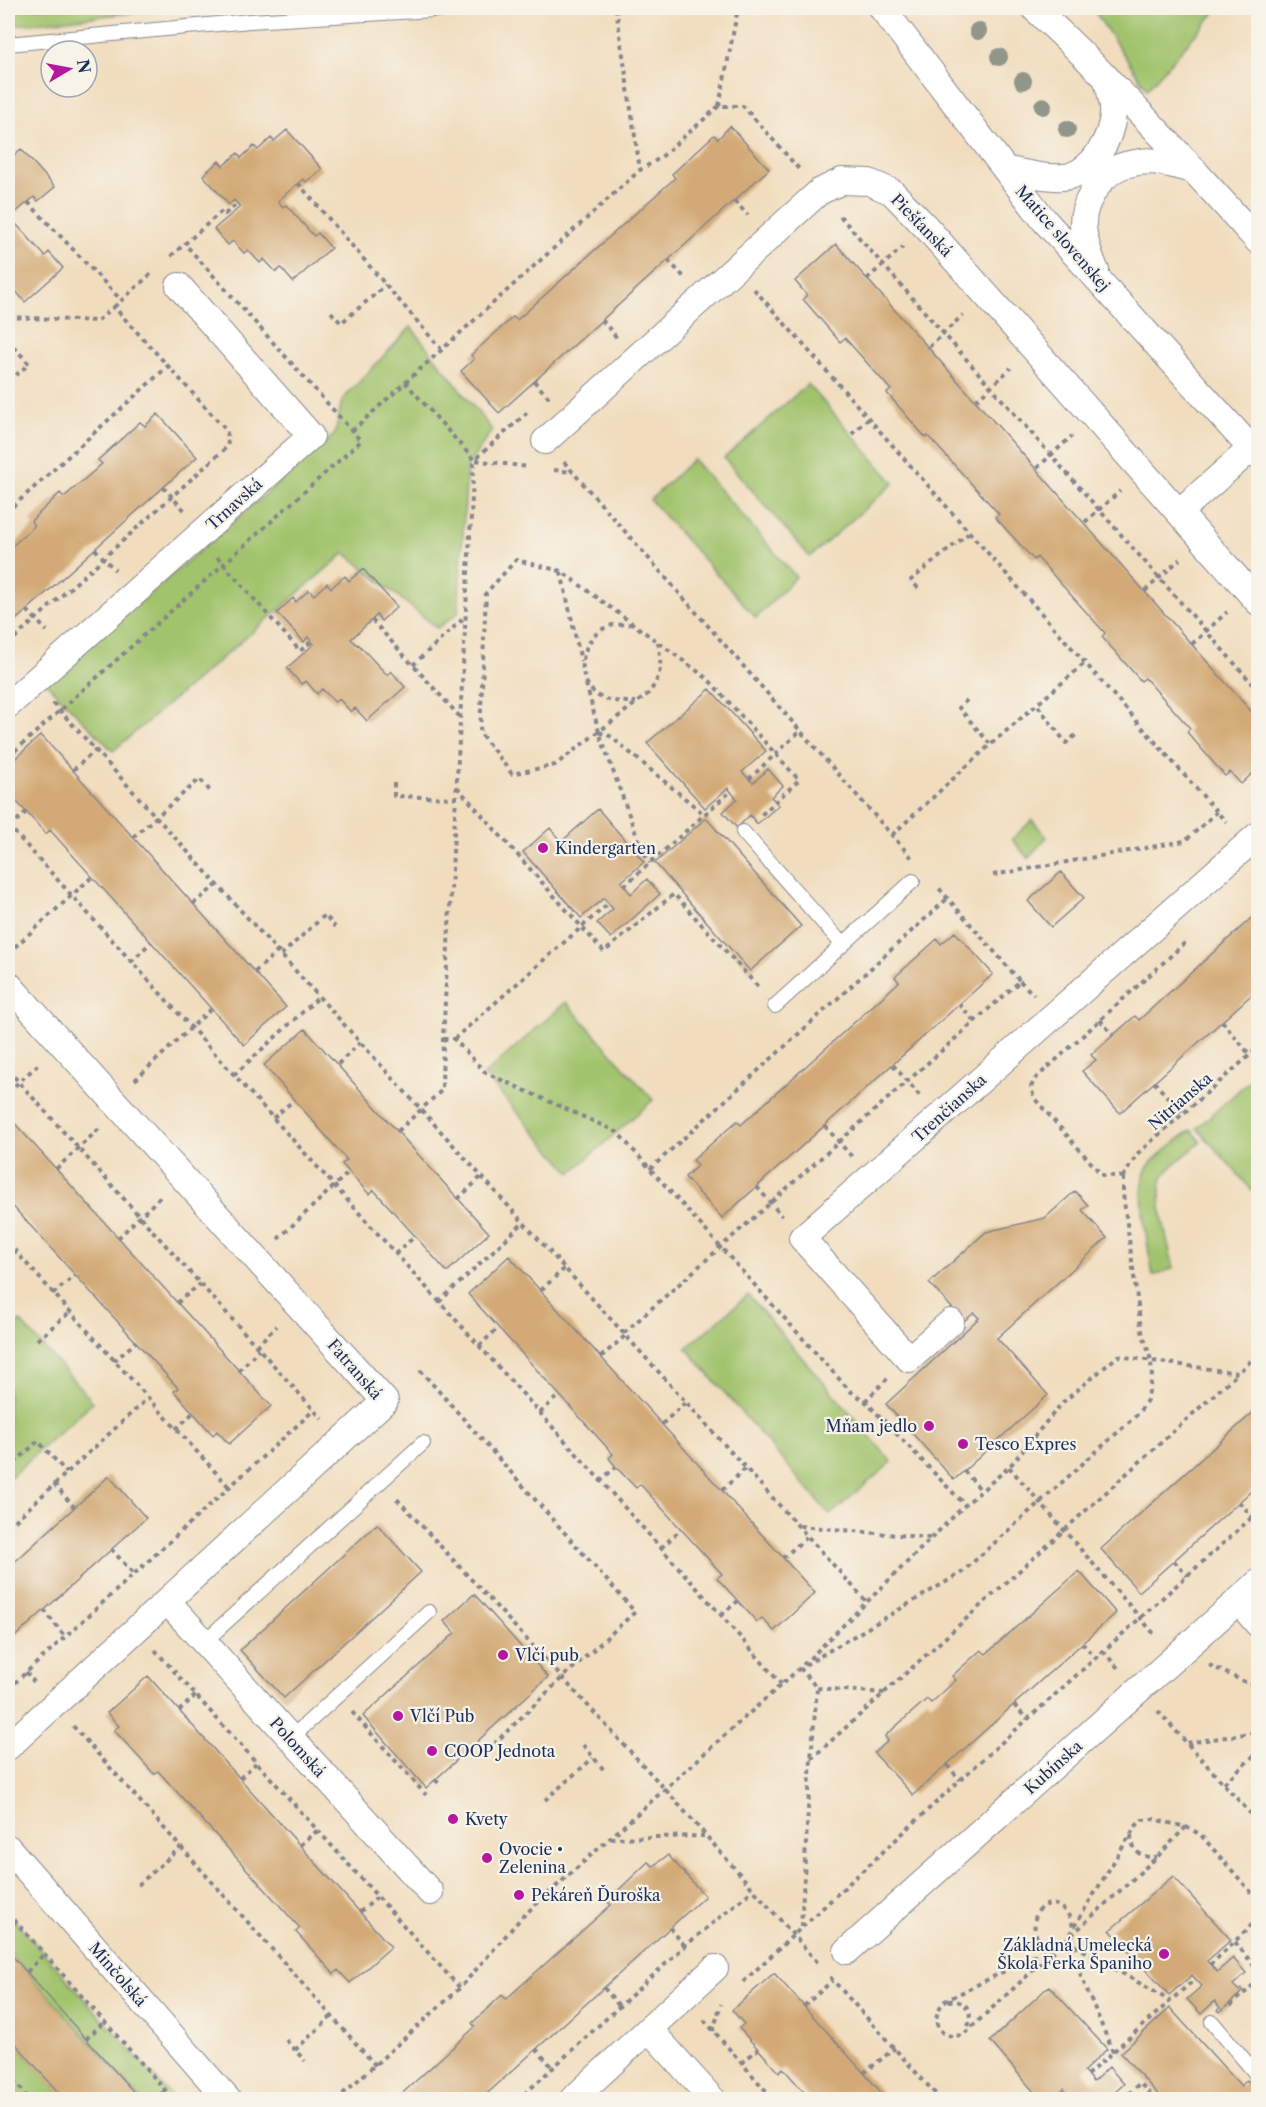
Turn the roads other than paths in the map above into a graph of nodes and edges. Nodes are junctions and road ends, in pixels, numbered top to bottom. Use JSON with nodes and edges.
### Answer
{"nodes":[{"id":1,"x":467,"y":8,"type":"edge"},
{"id":2,"x":882,"y":8,"type":"edge"},
{"id":3,"x":1034,"y":8,"type":"edge"},
{"id":4,"x":8,"y":44,"type":"edge"},
{"id":5,"x":1106,"y":77,"type":"junction"},
{"id":6,"x":1005,"y":169,"type":"junction"},
{"id":7,"x":1195,"y":171,"type":"junction"},
{"id":8,"x":1258,"y":242,"type":"edge"},
{"id":9,"x":1101,"y":282,"type":"junction"},
{"id":10,"x":179,"y":286,"type":"dead end"},
{"id":11,"x":545,"y":441,"type":"dead end"},
{"id":12,"x":1255,"y":452,"type":"edge"},
{"id":13,"x":1179,"y":512,"type":"junction"},
{"id":14,"x":1254,"y":597,"type":"edge"},
{"id":15,"x":8,"y":705,"type":"edge"},
{"id":16,"x":743,"y":832,"type":"road end"},
{"id":17,"x":1252,"y":840,"type":"edge"},
{"id":18,"x":913,"y":881,"type":"dead end"},
{"id":19,"x":843,"y":945,"type":"junction"},
{"id":20,"x":8,"y":984,"type":"edge"},
{"id":21,"x":775,"y":1006,"type":"road end"},
{"id":22,"x":951,"y":1322,"type":"dead end"},
{"id":23,"x":423,"y":1443,"type":"dead end"},
{"id":24,"x":1258,"y":1583,"type":"edge"},
{"id":25,"x":167,"y":1601,"type":"junction"},
{"id":26,"x":1238,"y":1601,"type":"junction"},
{"id":27,"x":429,"y":1612,"type":"dead end"},
{"id":28,"x":1258,"y":1624,"type":"edge"},
{"id":29,"x":204,"y":1642,"type":"junction"},
{"id":30,"x":291,"y":1738,"type":"junction"},
{"id":31,"x":8,"y":1747,"type":"edge"},
{"id":32,"x":8,"y":1848,"type":"edge"},
{"id":33,"x":430,"y":1892,"type":"dead end"},
{"id":34,"x":847,"y":1951,"type":"dead end"},
{"id":35,"x":715,"y":1968,"type":"dead end"},
{"id":36,"x":1212,"y":2022,"type":"road end"},
{"id":37,"x":649,"y":2029,"type":"junction"},
{"id":38,"x":1256,"y":2080,"type":"edge"},
{"id":39,"x":228,"y":2100,"type":"edge"},
{"id":40,"x":572,"y":2100,"type":"edge"},
{"id":41,"x":713,"y":2100,"type":"edge"}],
"edges":[{"from":1,"to":4,"type":"lane"},
{"from":2,"to":6,"type":"street","name":"Matice slovenskej"},
{"from":3,"to":5,"type":"street"},
{"from":5,"to":6,"type":"street"},
{"from":5,"to":7,"type":"street"},
{"from":6,"to":9,"type":"street","name":"Matice slovenskej"},
{"from":7,"to":8,"type":"street"},
{"from":7,"to":9,"type":"street"},
{"from":9,"to":12,"type":"street","name":"Matice slovenskej"},
{"from":10,"to":15,"type":"street","name":"Trnavská"},
{"from":11,"to":13,"type":"street","name":"Piešťanská"},
{"from":12,"to":13,"type":"street"},
{"from":13,"to":14,"type":"street","name":"Piešťanská"},
{"from":16,"to":19,"type":"lane"},
{"from":17,"to":22,"type":"street","name":"Trenčianska"},
{"from":18,"to":19,"type":"lane"},
{"from":19,"to":21,"type":"lane"},
{"from":20,"to":25,"type":"street","name":"Fatranská"},
{"from":23,"to":29,"type":"lane"},
{"from":24,"to":26,"type":"street","name":"Kubínska"},
{"from":25,"to":29,"type":"street","name":"Polomská"},
{"from":25,"to":31,"type":"street","name":"Fatranská"},
{"from":26,"to":28,"type":"street"},
{"from":26,"to":34,"type":"street","name":"Kubínska"},
{"from":27,"to":30,"type":"lane"},
{"from":29,"to":30,"type":"street","name":"Polomská"},
{"from":30,"to":33,"type":"street","name":"Polomská"},
{"from":32,"to":39,"type":"street","name":"Minčolská"},
{"from":35,"to":37,"type":"street"},
{"from":36,"to":38,"type":"lane"},
{"from":37,"to":40,"type":"street"},
{"from":37,"to":41,"type":"street"}]}
